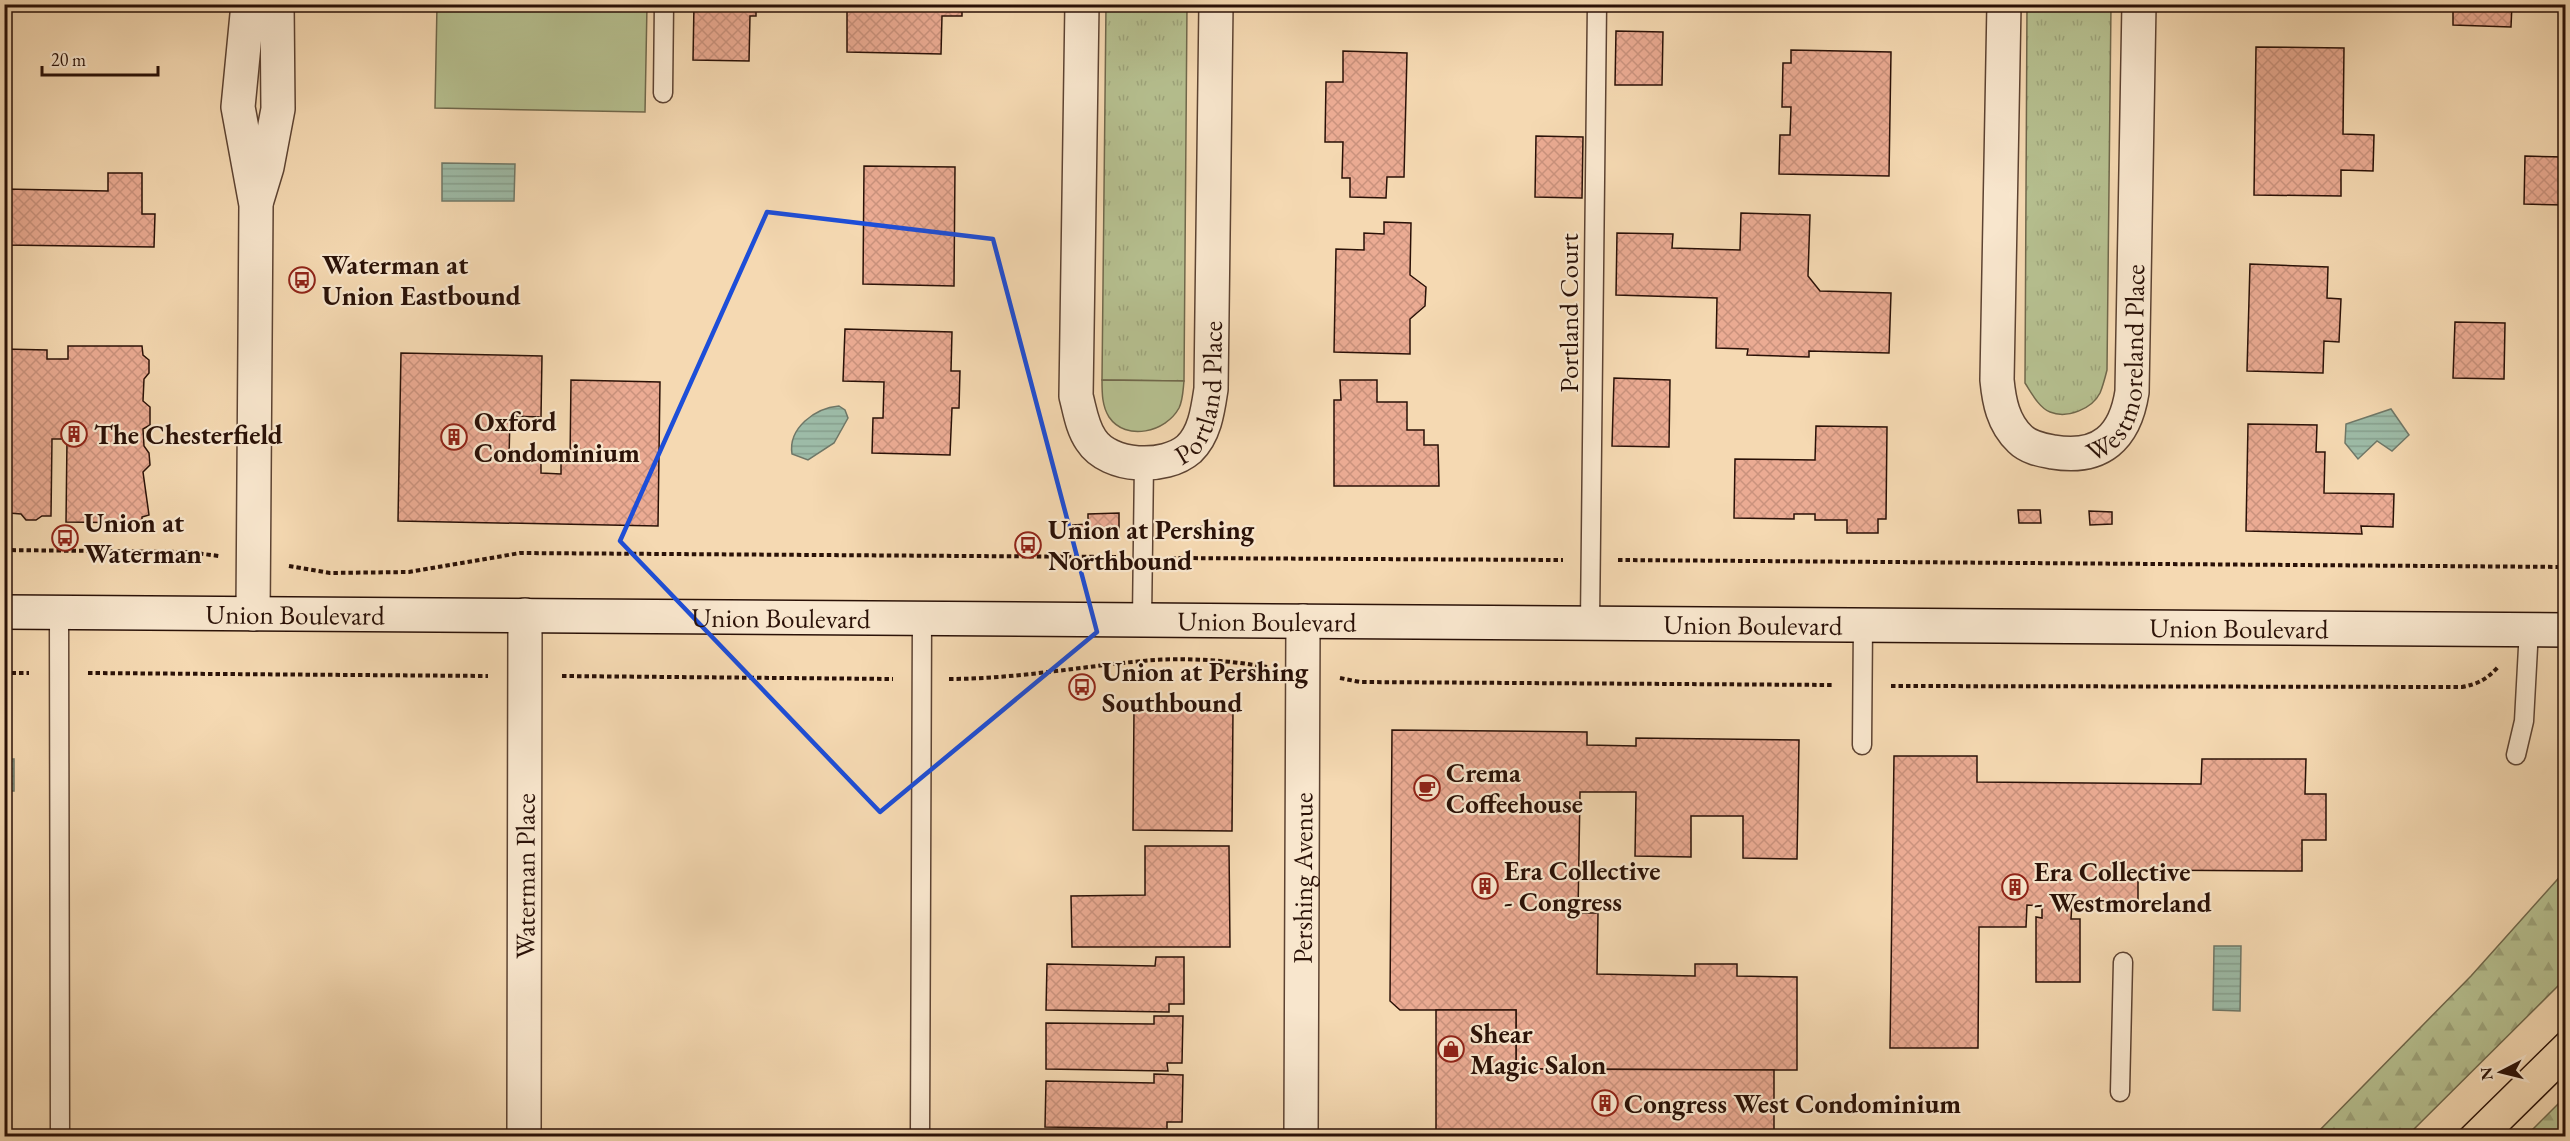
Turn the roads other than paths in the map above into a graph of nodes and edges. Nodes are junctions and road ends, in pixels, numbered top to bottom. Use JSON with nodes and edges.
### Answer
{"nodes":[{"id":1,"x":248,"y":4,"type":"edge"},
{"id":2,"x":277,"y":4,"type":"edge"},
{"id":3,"x":664,"y":4,"type":"edge"},
{"id":4,"x":1082,"y":4,"type":"edge"},
{"id":5,"x":1216,"y":4,"type":"edge"},
{"id":6,"x":1597,"y":4,"type":"edge"},
{"id":7,"x":2004,"y":4,"type":"edge"},
{"id":8,"x":2139,"y":4,"type":"edge"},
{"id":9,"x":663,"y":93,"type":"dead end"},
{"id":10,"x":256,"y":205,"type":"junction"},
{"id":11,"x":1144,"y":462,"type":"junction"},
{"id":12,"x":4,"y":612,"type":"edge"},
{"id":13,"x":59,"y":612,"type":"junction"},
{"id":14,"x":253,"y":614,"type":"junction"},
{"id":15,"x":525,"y":615,"type":"junction"},
{"id":16,"x":922,"y":618,"type":"junction"},
{"id":17,"x":1142,"y":620,"type":"junction"},
{"id":18,"x":1303,"y":621,"type":"junction"},
{"id":19,"x":1590,"y":622,"type":"junction"},
{"id":20,"x":1863,"y":623,"type":"junction"},
{"id":21,"x":2529,"y":629,"type":"junction"},
{"id":22,"x":2565,"y":630,"type":"edge"},
{"id":23,"x":1862,"y":745,"type":"dead end"},
{"id":24,"x":2516,"y":755,"type":"dead end"},
{"id":25,"x":2123,"y":962,"type":"dead end"},
{"id":26,"x":2120,"y":1092,"type":"dead end"},
{"id":27,"x":60,"y":1137,"type":"edge"},
{"id":28,"x":524,"y":1137,"type":"edge"},
{"id":29,"x":920,"y":1137,"type":"edge"},
{"id":30,"x":1301,"y":1137,"type":"edge"}],
"edges":[{"from":1,"to":10,"type":"street"},
{"from":2,"to":10,"type":"street"},
{"from":3,"to":9,"type":"lane"},
{"from":4,"to":11,"type":"street","name":"Portland Place"},
{"from":5,"to":11,"type":"street","name":"Portland Place"},
{"from":6,"to":19,"type":"lane","name":"Portland Court"},
{"from":7,"to":8,"type":"street","name":"Westmoreland Place"},
{"from":10,"to":14,"type":"street"},
{"from":11,"to":17,"type":"lane"},
{"from":12,"to":13,"type":"street","name":"Union Boulevard"},
{"from":13,"to":14,"type":"street","name":"Union Boulevard"},
{"from":13,"to":27,"type":"lane"},
{"from":14,"to":15,"type":"street","name":"Union Boulevard"},
{"from":15,"to":16,"type":"street","name":"Union Boulevard"},
{"from":15,"to":28,"type":"street","name":"Waterman Place"},
{"from":16,"to":17,"type":"street","name":"Union Boulevard"},
{"from":16,"to":29,"type":"lane"},
{"from":17,"to":18,"type":"street","name":"Union Boulevard"},
{"from":18,"to":19,"type":"street","name":"Union Boulevard"},
{"from":18,"to":30,"type":"street","name":"Pershing Avenue"},
{"from":19,"to":20,"type":"street","name":"Union Boulevard"},
{"from":20,"to":21,"type":"street","name":"Union Boulevard"},
{"from":20,"to":23,"type":"lane"},
{"from":21,"to":22,"type":"street","name":"Union Boulevard"},
{"from":21,"to":24,"type":"lane"},
{"from":25,"to":26,"type":"lane"}]}
